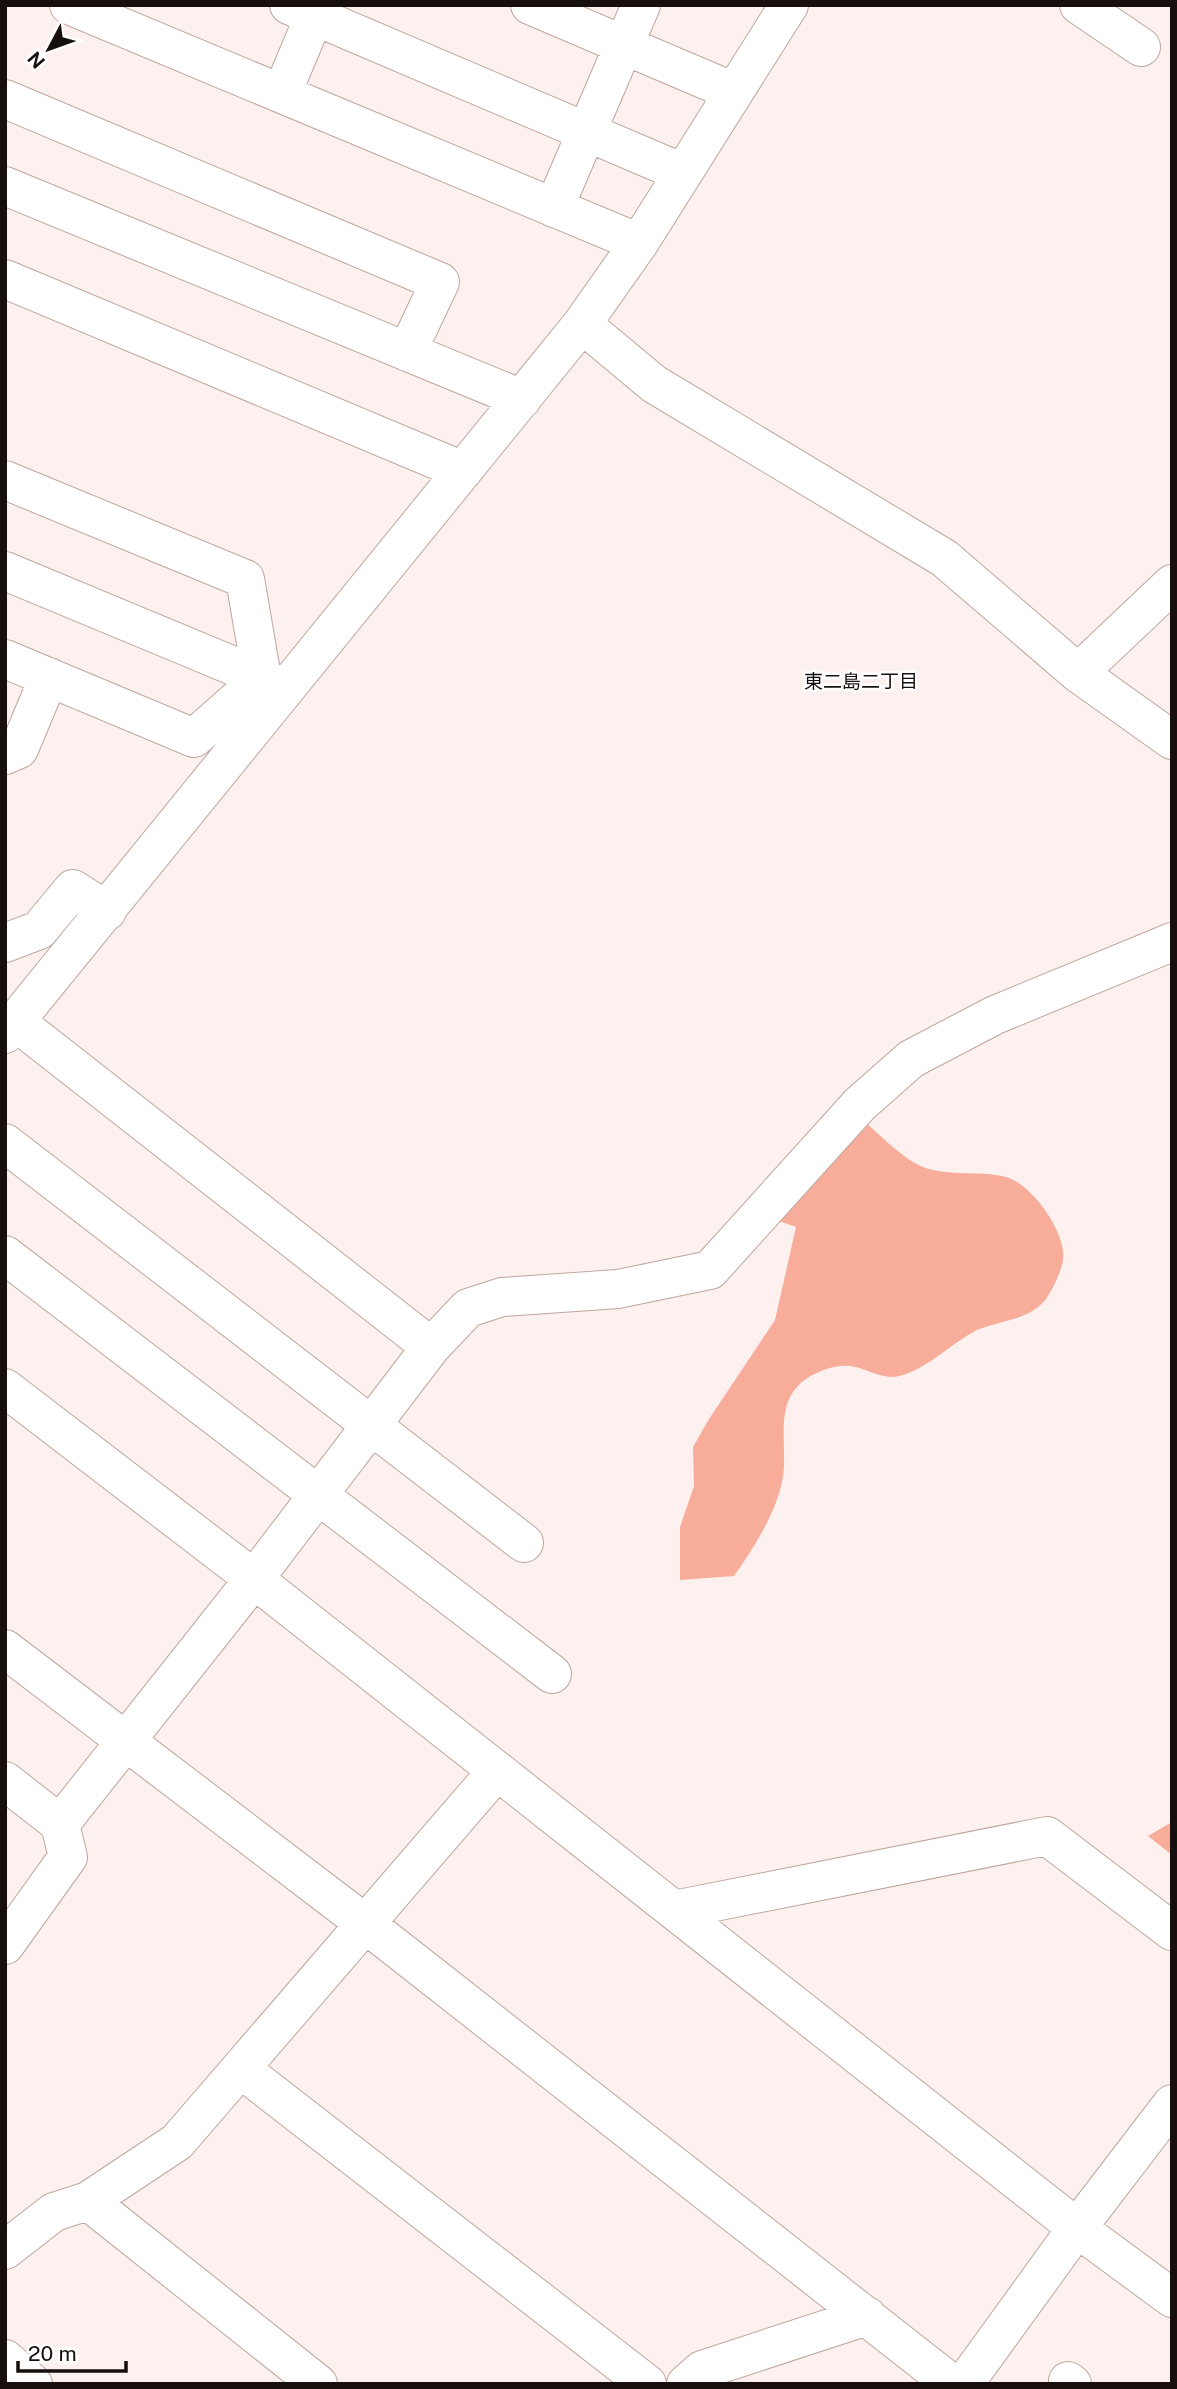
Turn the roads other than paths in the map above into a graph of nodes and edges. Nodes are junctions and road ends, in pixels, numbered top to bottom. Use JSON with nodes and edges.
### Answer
{"nodes":[{"id":1,"x":69,"y":5,"type":"edge"},
{"id":2,"x":530,"y":5,"type":"edge"},
{"id":3,"x":642,"y":5,"type":"edge"},
{"id":4,"x":789,"y":5,"type":"edge"},
{"id":5,"x":1079,"y":5,"type":"edge"},
{"id":6,"x":308,"y":9,"type":"edge"},
{"id":7,"x":624,"y":45,"type":"junction"},
{"id":8,"x":1141,"y":47,"type":"dead end"},
{"id":9,"x":734,"y":92,"type":"junction"},
{"id":10,"x":282,"y":93,"type":"junction"},
{"id":11,"x":5,"y":99,"type":"edge"},
{"id":12,"x":587,"y":132,"type":"junction"},
{"id":13,"x":683,"y":173,"type":"junction"},
{"id":14,"x":5,"y":186,"type":"edge"},
{"id":15,"x":554,"y":208,"type":"junction"},
{"id":16,"x":639,"y":243,"type":"junction"},
{"id":17,"x":5,"y":279,"type":"edge"},
{"id":18,"x":582,"y":324,"type":"junction"},
{"id":19,"x":407,"y":352,"type":"junction"},
{"id":20,"x":522,"y":399,"type":"junction"},
{"id":21,"x":463,"y":471,"type":"junction"},
{"id":22,"x":5,"y":480,"type":"edge"},
{"id":23,"x":5,"y":570,"type":"edge"},
{"id":24,"x":1172,"y":584,"type":"edge"},
{"id":25,"x":5,"y":659,"type":"edge"},
{"id":26,"x":1078,"y":673,"type":"junction"},
{"id":27,"x":49,"y":677,"type":"junction"},
{"id":28,"x":274,"y":683,"type":"junction"},
{"id":29,"x":1172,"y":740,"type":"edge"},
{"id":30,"x":5,"y":755,"type":"edge"},
{"id":31,"x":107,"y":911,"type":"junction"},
{"id":32,"x":1172,"y":942,"type":"edge"},
{"id":33,"x":5,"y":943,"type":"edge"},
{"id":34,"x":11,"y":1028,"type":"edge"},
{"id":35,"x":5,"y":1143,"type":"edge"},
{"id":36,"x":5,"y":1255,"type":"edge"},
{"id":37,"x":431,"y":1347,"type":"junction"},
{"id":38,"x":5,"y":1388,"type":"edge"},
{"id":39,"x":372,"y":1424,"type":"junction"},
{"id":40,"x":318,"y":1495,"type":"junction"},
{"id":41,"x":524,"y":1543,"type":"dead end"},
{"id":42,"x":254,"y":1579,"type":"junction"},
{"id":43,"x":5,"y":1649,"type":"edge"},
{"id":44,"x":552,"y":1674,"type":"dead end"},
{"id":45,"x":125,"y":1742,"type":"junction"},
{"id":46,"x":497,"y":1771,"type":"junction"},
{"id":47,"x":5,"y":1781,"type":"edge"},
{"id":48,"x":60,"y":1824,"type":"junction"},
{"id":49,"x":674,"y":1910,"type":"junction"},
{"id":50,"x":367,"y":1925,"type":"junction"},
{"id":51,"x":1172,"y":1931,"type":"edge"},
{"id":52,"x":9,"y":1934,"type":"edge"},
{"id":53,"x":241,"y":2069,"type":"junction"},
{"id":54,"x":1172,"y":2104,"type":"edge"},
{"id":55,"x":88,"y":2201,"type":"junction"},
{"id":56,"x":1077,"y":2228,"type":"junction"},
{"id":57,"x":5,"y":2250,"type":"edge"},
{"id":58,"x":1172,"y":2298,"type":"edge"},
{"id":59,"x":867,"y":2316,"type":"junction"},
{"id":60,"x":5,"y":2359,"type":"edge"},
{"id":61,"x":33,"y":2384,"type":"edge"},
{"id":62,"x":318,"y":2384,"type":"edge"},
{"id":63,"x":647,"y":2384,"type":"edge"},
{"id":64,"x":686,"y":2384,"type":"edge"},
{"id":65,"x":952,"y":2384,"type":"edge"},
{"id":66,"x":964,"y":2384,"type":"edge"}],
"edges":[{"from":1,"to":10,"type":"street"},
{"from":2,"to":7,"type":"street"},
{"from":3,"to":7,"type":"street"},
{"from":4,"to":9,"type":"street"},
{"from":5,"to":8,"type":"street"},
{"from":6,"to":10,"type":"street"},
{"from":6,"to":12,"type":"street"},
{"from":7,"to":9,"type":"street"},
{"from":7,"to":12,"type":"street"},
{"from":9,"to":13,"type":"street"},
{"from":10,"to":15,"type":"street"},
{"from":11,"to":19,"type":"street"},
{"from":12,"to":13,"type":"street"},
{"from":12,"to":15,"type":"street"},
{"from":13,"to":16,"type":"street"},
{"from":14,"to":19,"type":"street"},
{"from":15,"to":16,"type":"street"},
{"from":16,"to":18,"type":"street"},
{"from":17,"to":21,"type":"street"},
{"from":18,"to":20,"type":"street"},
{"from":18,"to":26,"type":"street"},
{"from":19,"to":20,"type":"street"},
{"from":20,"to":21,"type":"street"},
{"from":21,"to":28,"type":"street"},
{"from":22,"to":28,"type":"street"},
{"from":23,"to":28,"type":"street"},
{"from":24,"to":26,"type":"street"},
{"from":25,"to":27,"type":"street"},
{"from":26,"to":29,"type":"street"},
{"from":27,"to":28,"type":"street"},
{"from":27,"to":30,"type":"street"},
{"from":28,"to":31,"type":"street"},
{"from":31,"to":33,"type":"street"},
{"from":31,"to":34,"type":"street"},
{"from":32,"to":37,"type":"street"},
{"from":34,"to":37,"type":"street"},
{"from":35,"to":39,"type":"street"},
{"from":36,"to":40,"type":"street"},
{"from":37,"to":39,"type":"street"},
{"from":38,"to":42,"type":"street"},
{"from":39,"to":40,"type":"street"},
{"from":39,"to":41,"type":"street"},
{"from":40,"to":42,"type":"street"},
{"from":40,"to":44,"type":"street"},
{"from":42,"to":45,"type":"street"},
{"from":42,"to":46,"type":"street"},
{"from":43,"to":45,"type":"street"},
{"from":45,"to":48,"type":"street"},
{"from":45,"to":50,"type":"street"},
{"from":46,"to":49,"type":"street"},
{"from":46,"to":50,"type":"street"},
{"from":47,"to":48,"type":"street"},
{"from":48,"to":52,"type":"street"},
{"from":49,"to":51,"type":"street"},
{"from":49,"to":56,"type":"street"},
{"from":50,"to":53,"type":"street"},
{"from":50,"to":59,"type":"street"},
{"from":53,"to":55,"type":"street"},
{"from":53,"to":63,"type":"street"},
{"from":54,"to":56,"type":"street"},
{"from":55,"to":57,"type":"street"},
{"from":55,"to":62,"type":"street"},
{"from":56,"to":58,"type":"street"},
{"from":56,"to":66,"type":"street"},
{"from":59,"to":64,"type":"street"},
{"from":59,"to":65,"type":"street"},
{"from":60,"to":61,"type":"street"}]}
